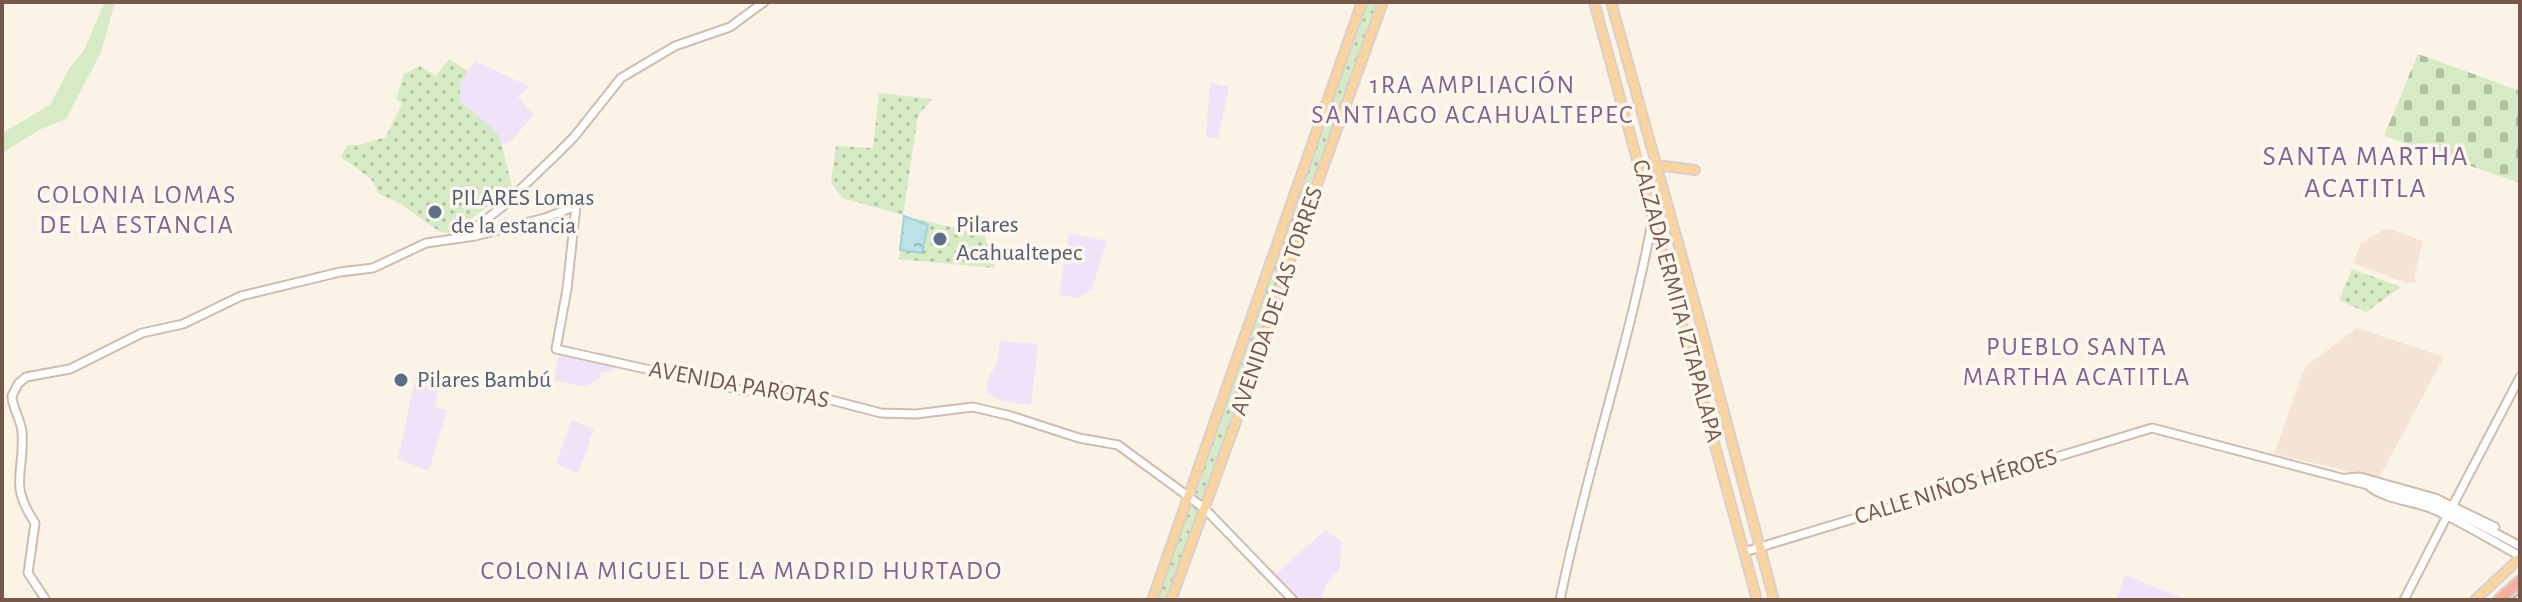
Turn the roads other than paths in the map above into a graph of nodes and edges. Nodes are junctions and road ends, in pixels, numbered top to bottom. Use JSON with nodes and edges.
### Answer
{"nodes":[{"id":1,"x":764,"y":2,"type":"edge"},
{"id":2,"x":1362,"y":2,"type":"edge"},
{"id":3,"x":1383,"y":2,"type":"edge"},
{"id":4,"x":1594,"y":2,"type":"edge"},
{"id":5,"x":1611,"y":2,"type":"edge"},
{"id":6,"x":1644,"y":119,"type":"junction"},
{"id":7,"x":1628,"y":123,"type":"junction"},
{"id":8,"x":1656,"y":165,"type":"junction"},
{"id":9,"x":1695,"y":170,"type":"dead end"},
{"id":10,"x":1653,"y":217,"type":"junction"},
{"id":11,"x":460,"y":239,"type":"junction"},
{"id":12,"x":1278,"y":246,"type":"junction"},
{"id":13,"x":1293,"y":251,"type":"junction"},
{"id":14,"x":1685,"y":265,"type":"junction"},
{"id":15,"x":1666,"y":270,"type":"junction"},
{"id":16,"x":2520,"y":377,"type":"edge"},
{"id":17,"x":2369,"y":483,"type":"junction"},
{"id":18,"x":1188,"y":497,"type":"junction"},
{"id":19,"x":2453,"y":505,"type":"junction"},
{"id":20,"x":1204,"y":508,"type":"junction"},
{"id":21,"x":2447,"y":516,"type":"junction"},
{"id":22,"x":2520,"y":543,"type":"edge"},
{"id":23,"x":1760,"y":546,"type":"junction"},
{"id":24,"x":1744,"y":552,"type":"junction"},
{"id":25,"x":2520,"y":557,"type":"edge"},
{"id":26,"x":2520,"y":581,"type":"edge"},
{"id":27,"x":46,"y":600,"type":"edge"},
{"id":28,"x":1152,"y":600,"type":"edge"},
{"id":29,"x":1171,"y":600,"type":"edge"},
{"id":30,"x":1293,"y":600,"type":"edge"},
{"id":31,"x":1560,"y":600,"type":"edge"},
{"id":32,"x":1757,"y":600,"type":"edge"},
{"id":33,"x":1774,"y":600,"type":"edge"},
{"id":34,"x":2404,"y":600,"type":"edge"},
{"id":35,"x":2475,"y":600,"type":"edge"},
{"id":36,"x":2499,"y":600,"type":"edge"}],
"edges":[{"from":1,"to":11,"type":"street"},
{"from":2,"to":12,"type":"main road","name":"AVENIDA DE LAS TORRES"},
{"from":3,"to":13,"type":"main road","name":"AVENIDA DE LAS TORRES"},
{"from":4,"to":7,"type":"main road","name":"CALZADA ERMITA IZTAPALAPA"},
{"from":5,"to":6,"type":"main road","name":"CALZADA ERMITA IZTAPALAPA"},
{"from":6,"to":7,"type":"main road"},
{"from":6,"to":8,"type":"main road","name":"CALZADA ERMITA IZTAPALAPA"},
{"from":7,"to":10,"type":"main road","name":"CALZADA ERMITA IZTAPALAPA"},
{"from":8,"to":9,"type":"main road"},
{"from":8,"to":14,"type":"main road","name":"CALZADA ERMITA IZTAPALAPA"},
{"from":10,"to":15,"type":"main road","name":"CALZADA ERMITA IZTAPALAPA"},
{"from":10,"to":31,"type":"street"},
{"from":11,"to":18,"type":"street","name":"AVENIDA PAROTAS"},
{"from":11,"to":27,"type":"street"},
{"from":12,"to":13,"type":"main road"},
{"from":12,"to":18,"type":"main road","name":"AVENIDA DE LAS TORRES"},
{"from":13,"to":20,"type":"main road","name":"AVENIDA DE LAS TORRES"},
{"from":14,"to":15,"type":"main road"},
{"from":14,"to":23,"type":"main road","name":"CALZADA ERMITA IZTAPALAPA"},
{"from":15,"to":24,"type":"main road","name":"CALZADA ERMITA IZTAPALAPA"},
{"from":16,"to":19,"type":"street"},
{"from":17,"to":19,"type":"street"},
{"from":17,"to":21,"type":"street"},
{"from":17,"to":22,"type":"street"},
{"from":17,"to":23,"type":"street","name":"CALLE NIÑOS HÉROES"},
{"from":18,"to":20,"type":"street","name":"AVENIDA PAROTAS"},
{"from":18,"to":28,"type":"main road","name":"AVENIDA DE LAS TORRES"},
{"from":19,"to":22,"type":"street"},
{"from":20,"to":29,"type":"main road","name":"AVENIDA DE LAS TORRES"},
{"from":20,"to":30,"type":"street","name":"AVENIDA PAROTAS"},
{"from":21,"to":25,"type":"street"},
{"from":21,"to":34,"type":"street"},
{"from":23,"to":24,"type":"street","name":"CALLE NIÑOS HÉROES"},
{"from":23,"to":33,"type":"main road","name":"CALZADA ERMITA IZTAPALAPA"},
{"from":24,"to":32,"type":"main road","name":"CALZADA ERMITA IZTAPALAPA"},
{"from":25,"to":35,"type":"main road"},
{"from":26,"to":36,"type":"highway"}]}
